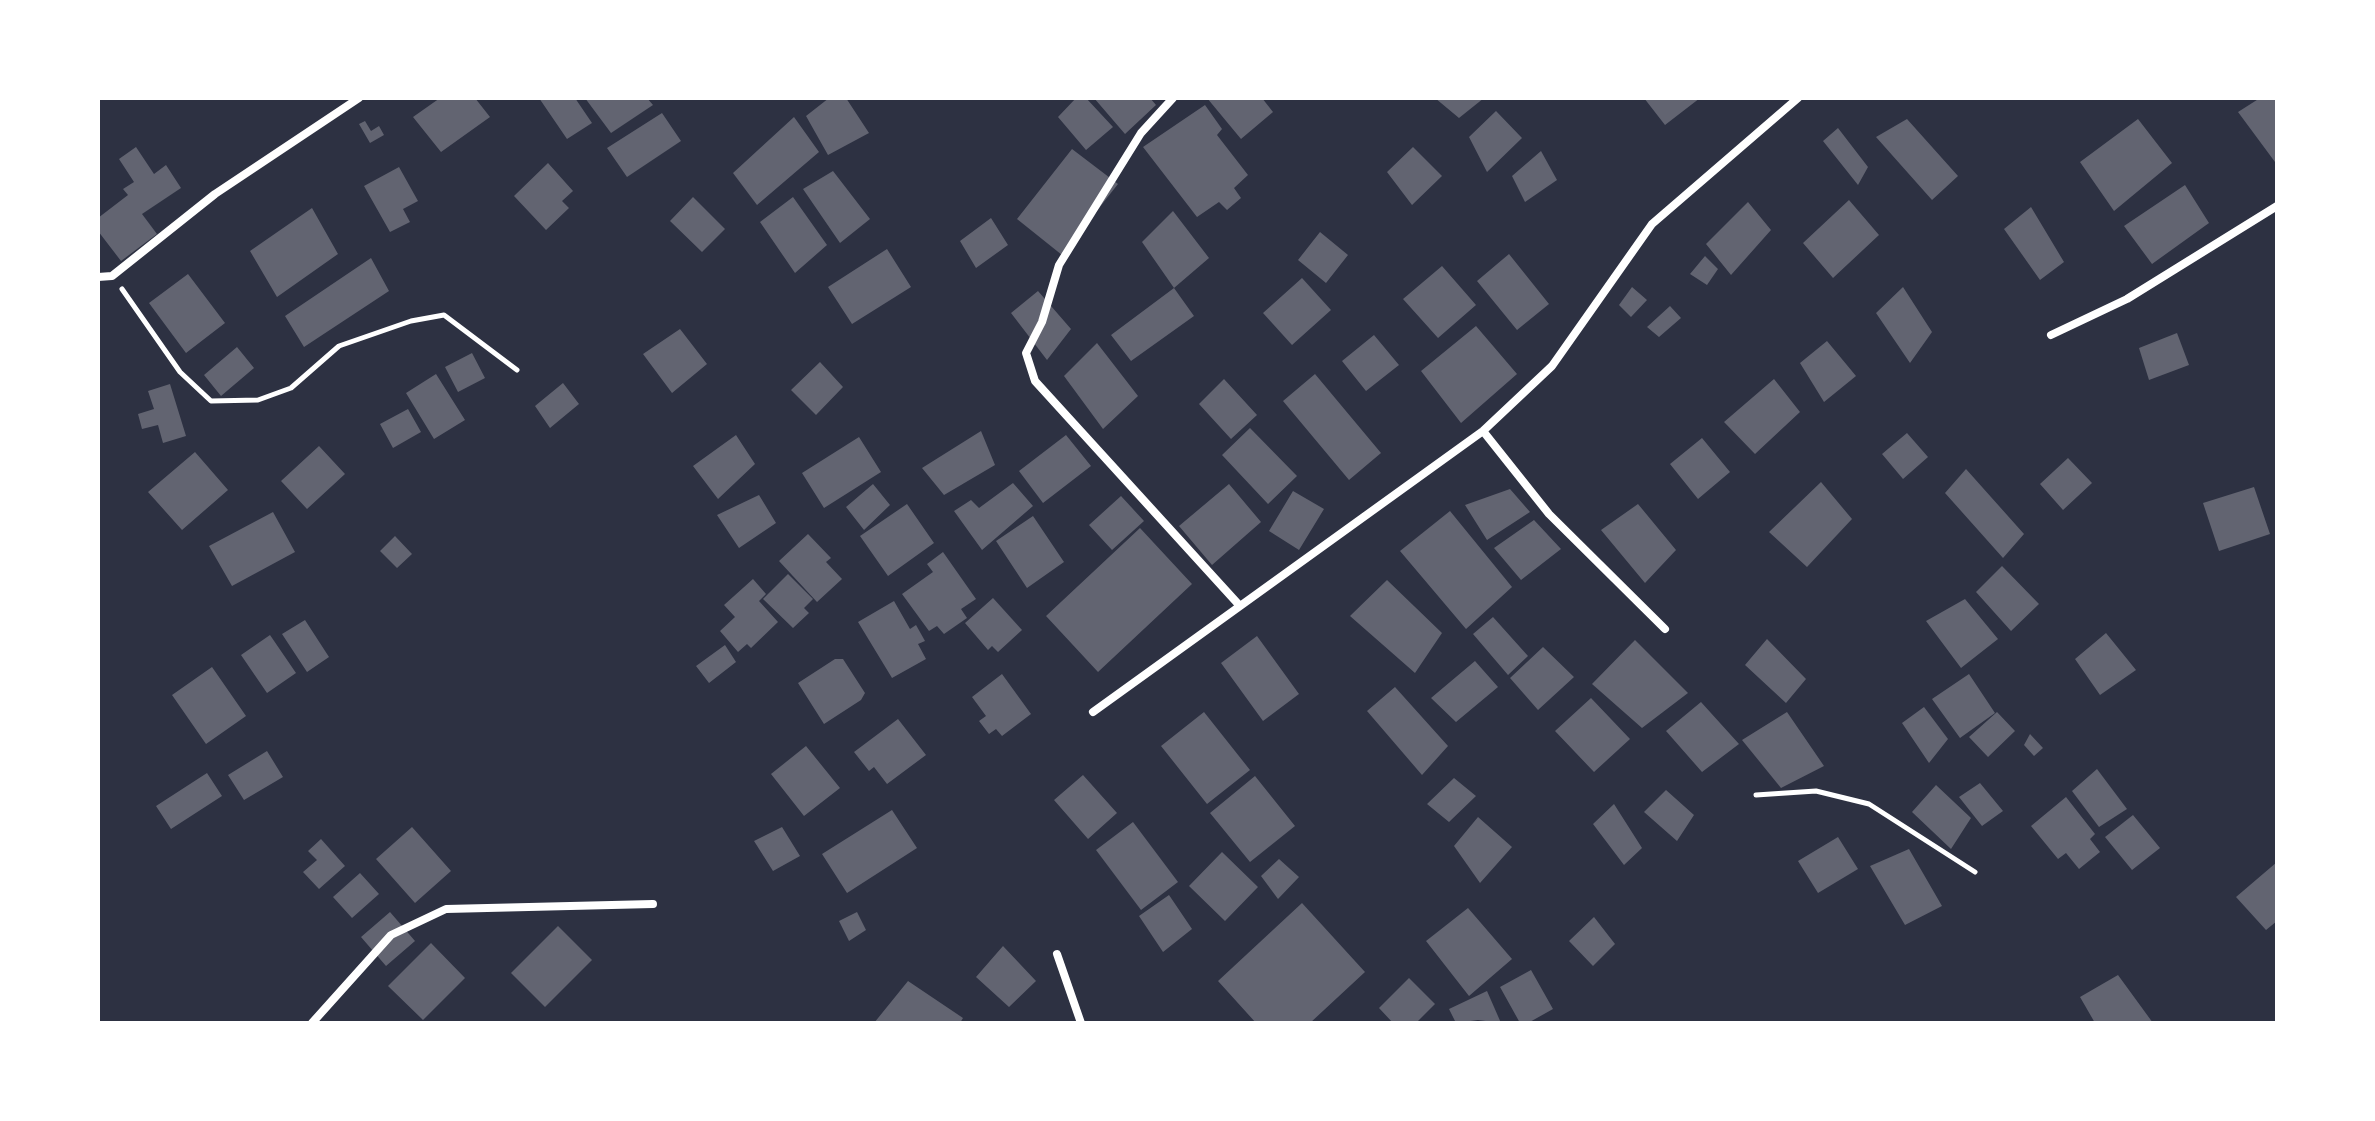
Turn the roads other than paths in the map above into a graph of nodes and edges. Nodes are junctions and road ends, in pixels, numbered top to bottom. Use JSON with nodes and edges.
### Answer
{"nodes":[{"id":1,"x":359,"y":98,"type":"edge"},
{"id":2,"x":1173,"y":98,"type":"edge"},
{"id":3,"x":1798,"y":98,"type":"edge"},
{"id":4,"x":2277,"y":206,"type":"edge"},
{"id":5,"x":98,"y":277,"type":"edge"},
{"id":6,"x":2051,"y":335,"type":"dead end"},
{"id":7,"x":1483,"y":431,"type":"junction"},
{"id":8,"x":1240,"y":606,"type":"junction"},
{"id":9,"x":1665,"y":629,"type":"dead end"},
{"id":10,"x":1093,"y":712,"type":"dead end"},
{"id":11,"x":653,"y":904,"type":"dead end"},
{"id":12,"x":1057,"y":954,"type":"dead end"},
{"id":13,"x":312,"y":1023,"type":"edge"},
{"id":14,"x":1081,"y":1023,"type":"edge"}],
"edges":[{"from":1,"to":5,"type":"street"},
{"from":2,"to":8,"type":"street"},
{"from":3,"to":7,"type":"street"},
{"from":4,"to":6,"type":"street"},
{"from":7,"to":8,"type":"street"},
{"from":7,"to":9,"type":"street"},
{"from":8,"to":10,"type":"street"},
{"from":11,"to":13,"type":"street"},
{"from":12,"to":14,"type":"street"}]}
